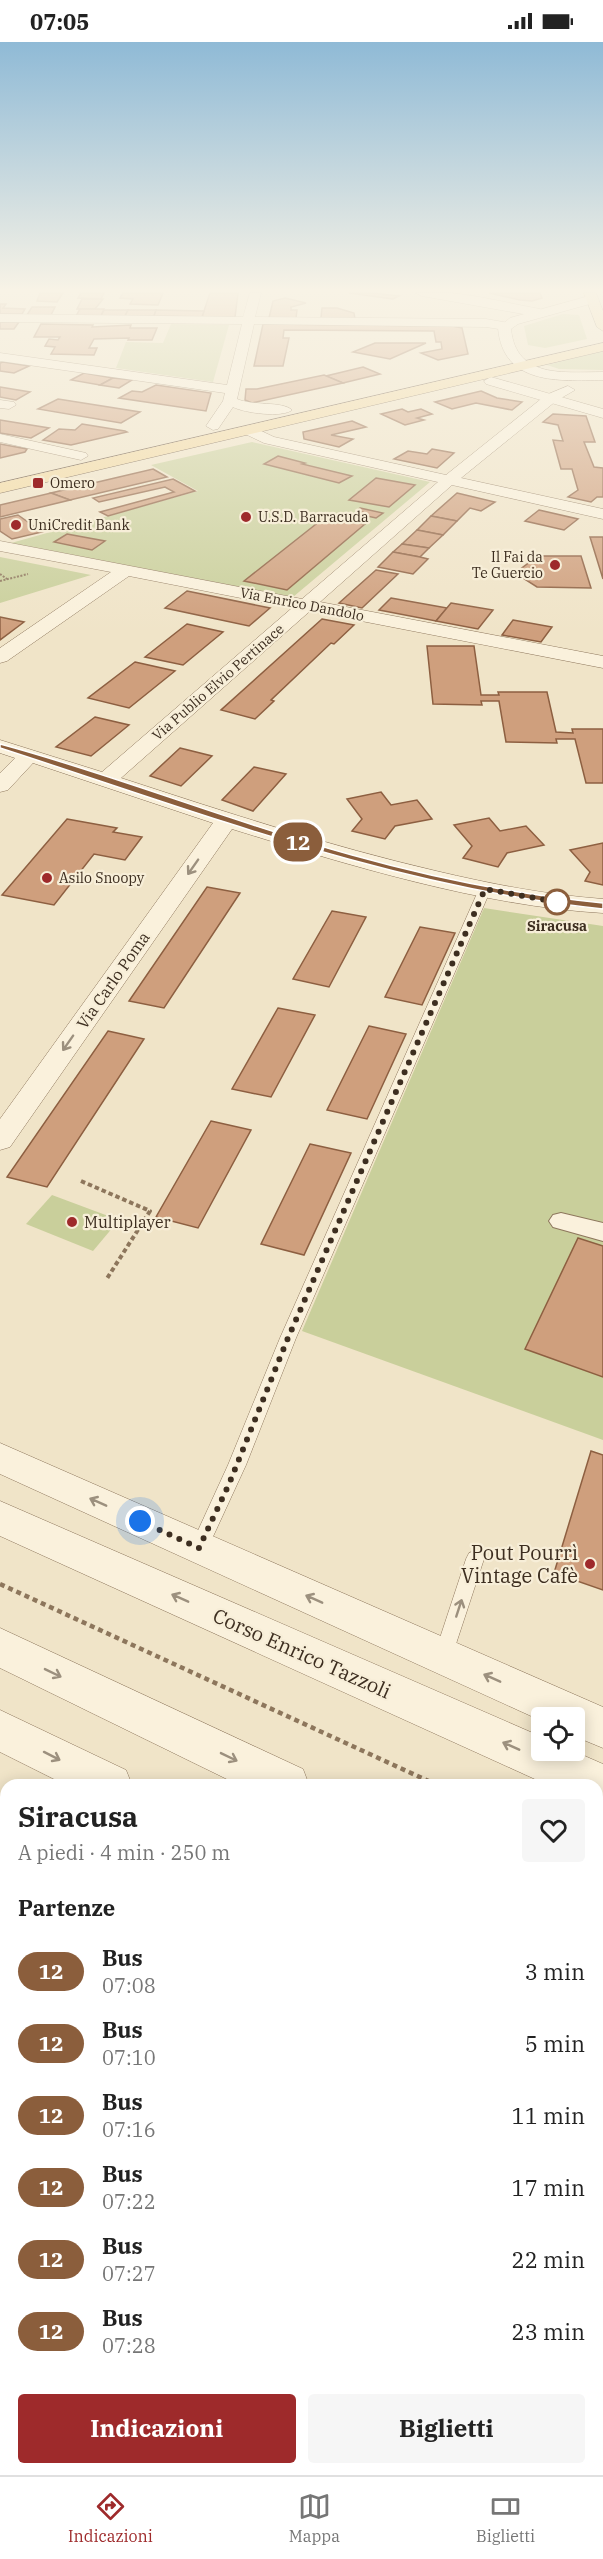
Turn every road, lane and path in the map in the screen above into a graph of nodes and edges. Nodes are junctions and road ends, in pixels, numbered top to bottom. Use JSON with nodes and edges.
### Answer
{"nodes":[{"id":1,"x":224,"y":407,"type":"edge"},
{"id":2,"x":243,"y":407,"type":"edge"},
{"id":3,"x":302,"y":407,"type":"edge"},
{"id":4,"x":348,"y":407,"type":"edge"},
{"id":5,"x":540,"y":407,"type":"edge"},
{"id":6,"x":577,"y":407,"type":"edge"},
{"id":7,"x":285,"y":410,"type":"junction"},
{"id":8,"x":600,"y":414,"type":"edge"},
{"id":9,"x":213,"y":426,"type":"junction"},
{"id":10,"x":603,"y":429,"type":"edge"},
{"id":11,"x":248,"y":430,"type":"junction"},
{"id":12,"x":0,"y":438,"type":"edge"},
{"id":13,"x":81,"y":456,"type":"junction"},
{"id":14,"x":0,"y":475,"type":"edge"},
{"id":15,"x":449,"y":480,"type":"junction"},
{"id":16,"x":0,"y":488,"type":"edge"},
{"id":17,"x":603,"y":514,"type":"edge"},
{"id":18,"x":0,"y":546,"type":"edge"},
{"id":19,"x":126,"y":570,"type":"junction"},
{"id":20,"x":0,"y":574,"type":"edge"},
{"id":21,"x":7,"y":579,"type":"dead end"},
{"id":22,"x":307,"y":605,"type":"junction"},
{"id":23,"x":0,"y":657,"type":"edge"},
{"id":24,"x":603,"y":662,"type":"edge"},
{"id":25,"x":0,"y":746,"type":"edge"},
{"id":26,"x":29,"y":755,"type":"junction"},
{"id":27,"x":105,"y":780,"type":"junction"},
{"id":28,"x":0,"y":785,"type":"edge"},
{"id":29,"x":226,"y":819,"type":"junction"},
{"id":30,"x":485,"y":889,"type":"junction"},
{"id":31,"x":603,"y":906,"type":"edge"},
{"id":32,"x":0,"y":1140,"type":"edge"},
{"id":33,"x":81,"y":1181,"type":"dead end"},
{"id":34,"x":561,"y":1221,"type":"dead end"},
{"id":35,"x":603,"y":1232,"type":"edge"},
{"id":36,"x":106,"y":1280,"type":"dead end"},
{"id":37,"x":0,"y":1458,"type":"edge"},
{"id":38,"x":0,"y":1518,"type":"edge"},
{"id":39,"x":199,"y":1548,"type":"junction"},
{"id":40,"x":475,"y":1559,"type":"dead end"},
{"id":41,"x":0,"y":1584,"type":"edge"},
{"id":42,"x":0,"y":1647,"type":"edge"},
{"id":43,"x":443,"y":1656,"type":"junction"},
{"id":44,"x":603,"y":1728,"type":"edge"},
{"id":45,"x":0,"y":1730,"type":"edge"},
{"id":46,"x":99,"y":1779,"type":"edge"},
{"id":47,"x":275,"y":1779,"type":"edge"},
{"id":48,"x":424,"y":1779,"type":"edge"},
{"id":49,"x":585,"y":1779,"type":"edge"}],
"edges":[{"from":1,"to":9,"type":"street"},
{"from":2,"to":7,"type":"street"},
{"from":3,"to":7,"type":"main road"},
{"from":4,"to":11,"type":"main road"},
{"from":5,"to":15,"type":"street","name":"Via Publio Elvio Pertinace"},
{"from":6,"to":8,"type":"street"},
{"from":7,"to":9,"type":"main road"},
{"from":8,"to":10,"type":"street"},
{"from":9,"to":13,"type":"main road"},
{"from":11,"to":15,"type":"street"},
{"from":11,"to":16,"type":"main road"},
{"from":12,"to":13,"type":"street"},
{"from":13,"to":14,"type":"main road"},
{"from":15,"to":17,"type":"street"},
{"from":15,"to":22,"type":"street","name":"Via Publio Elvio Pertinace"},
{"from":18,"to":19,"type":"street","name":"Via Enrico Dandolo"},
{"from":19,"to":22,"type":"street","name":"Via Enrico Dandolo"},
{"from":19,"to":23,"type":"street"},
{"from":20,"to":21,"type":"path"},
{"from":22,"to":24,"type":"street","name":"Via Enrico Dandolo"},
{"from":22,"to":27,"type":"street","name":"Via Publio Elvio Pertinace"},
{"from":25,"to":26,"type":"street"},
{"from":26,"to":27,"type":"street"},
{"from":26,"to":28,"type":"street"},
{"from":27,"to":29,"type":"street"},
{"from":29,"to":30,"type":"street"},
{"from":29,"to":32,"type":"street","name":"Via Carlo Poma","one_way":true},
{"from":30,"to":31,"type":"street"},
{"from":30,"to":39,"type":"lane"},
{"from":33,"to":36,"type":"path"},
{"from":34,"to":35,"type":"street"},
{"from":39,"to":37,"type":"street","one_way":true},
{"from":49,"to":38,"type":"street","name":"Corso Enrico Tazzoli","one_way":true},
{"from":43,"to":39,"type":"street","one_way":true},
{"from":43,"to":40,"type":"lane","one_way":true},
{"from":41,"to":48,"type":"path"},
{"from":42,"to":47,"type":"street","one_way":true},
{"from":44,"to":43,"type":"street","one_way":true},
{"from":45,"to":46,"type":"street","one_way":true}]}
